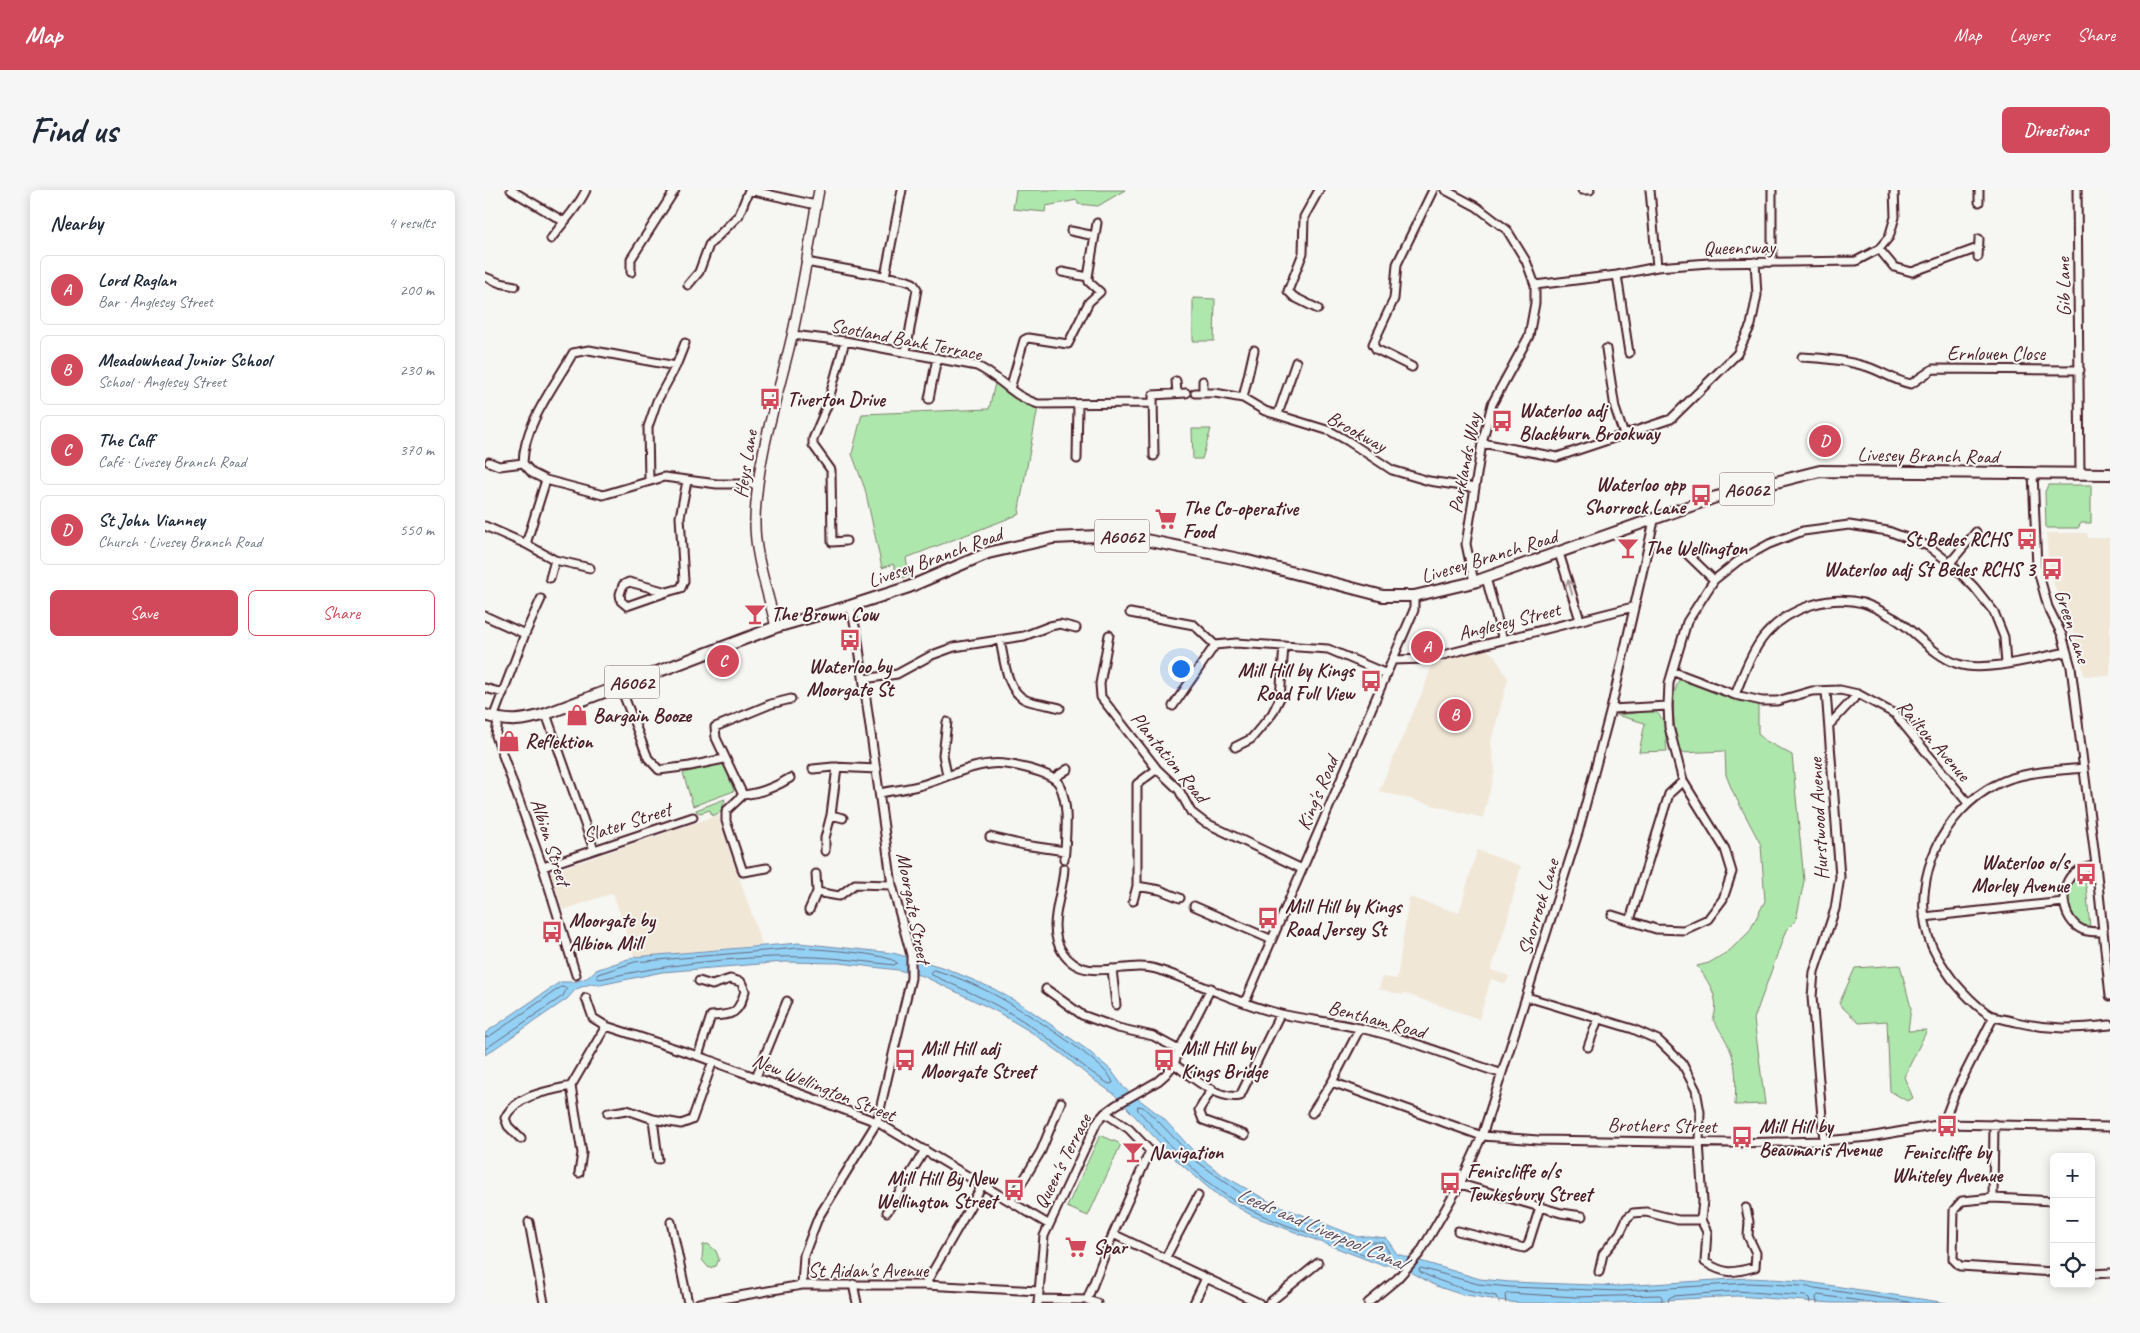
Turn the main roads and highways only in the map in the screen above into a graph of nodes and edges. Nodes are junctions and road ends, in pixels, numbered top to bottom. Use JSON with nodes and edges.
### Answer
{"nodes":[{"id":1,"x":2110,"y":474,"type":"edge"},
{"id":2,"x":492,"y":717,"type":"edge"}],
"edges":[{"from":1,"to":2,"type":"main road","name":"Livesey Branch Road","number":"A6062"}]}
